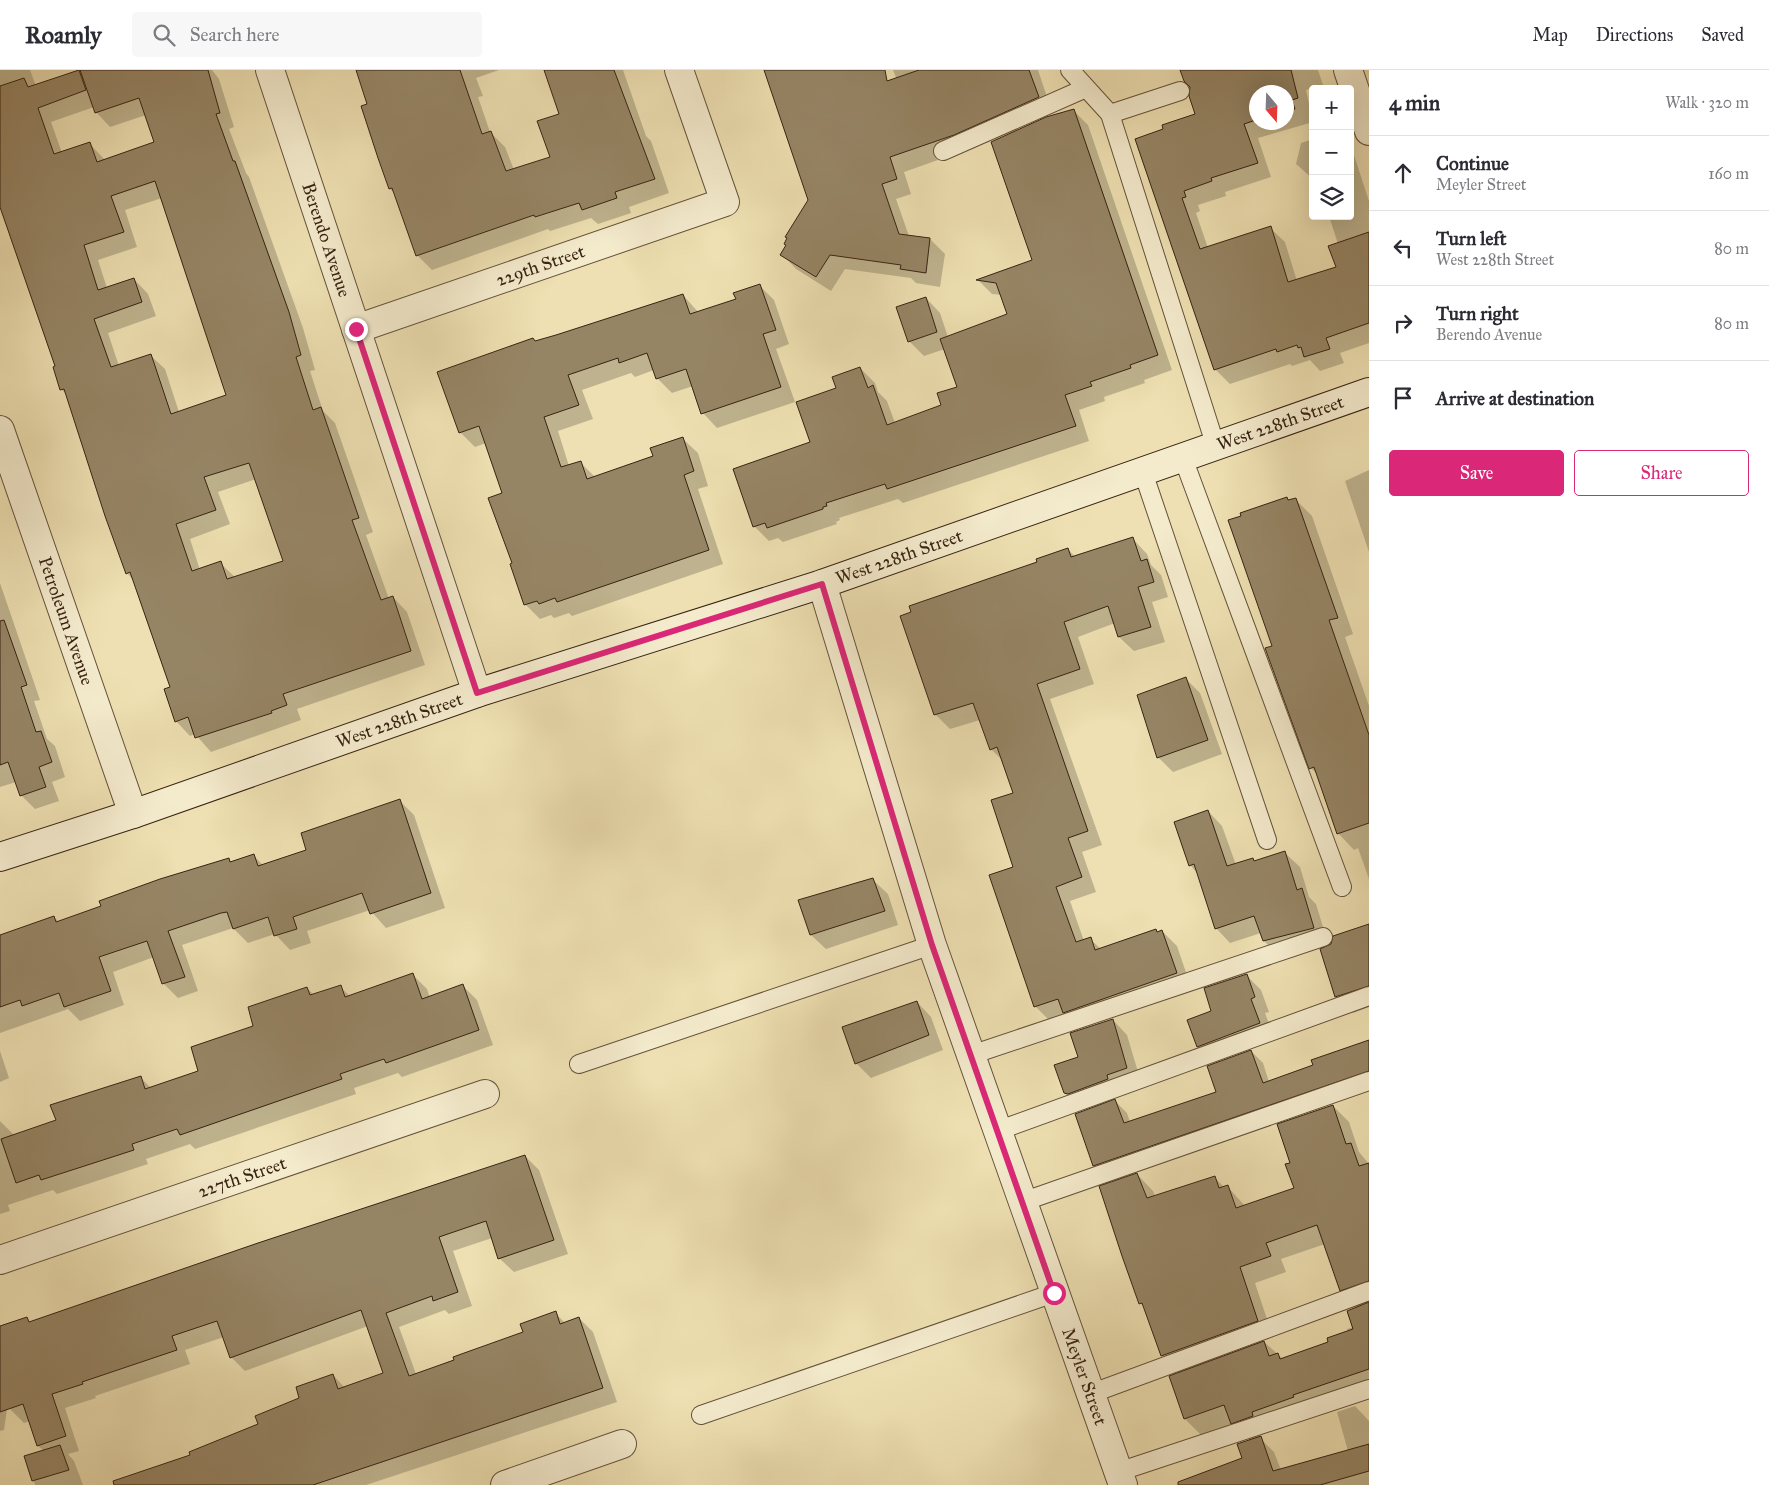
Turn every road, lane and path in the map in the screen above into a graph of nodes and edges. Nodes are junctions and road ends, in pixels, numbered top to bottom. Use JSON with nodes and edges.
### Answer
{"nodes":[{"id":1,"x":270,"y":70,"type":"edge"},
{"id":2,"x":679,"y":70,"type":"edge"},
{"id":3,"x":1070,"y":70,"type":"edge"},
{"id":4,"x":1348,"y":70,"type":"edge"},
{"id":5,"x":1086,"y":88,"type":"junction"},
{"id":6,"x":1180,"y":91,"type":"dead end"},
{"id":7,"x":1110,"y":114,"type":"junction"},
{"id":8,"x":1369,"y":131,"type":"edge"},
{"id":9,"x":943,"y":151,"type":"dead end"},
{"id":10,"x":356,"y":329,"type":"junction"},
{"id":11,"x":1369,"y":392,"type":"edge"},
{"id":12,"x":0,"y":430,"type":"edge"},
{"id":13,"x":1216,"y":447,"type":"junction"},
{"id":14,"x":1183,"y":458,"type":"junction"},
{"id":15,"x":1144,"y":472,"type":"junction"},
{"id":16,"x":822,"y":584,"type":"junction"},
{"id":17,"x":477,"y":693,"type":"junction"},
{"id":18,"x":133,"y":814,"type":"junction"},
{"id":19,"x":1267,"y":840,"type":"dead end"},
{"id":20,"x":0,"y":857,"type":"edge"},
{"id":21,"x":1342,"y":887,"type":"dead end"},
{"id":22,"x":1323,"y":937,"type":"dead end"},
{"id":23,"x":932,"y":945,"type":"junction"},
{"id":24,"x":1369,"y":996,"type":"edge"},
{"id":25,"x":971,"y":1055,"type":"junction"},
{"id":26,"x":579,"y":1064,"type":"dead end"},
{"id":27,"x":1369,"y":1081,"type":"edge"},
{"id":28,"x":485,"y":1094,"type":"dead end"},
{"id":29,"x":998,"y":1131,"type":"junction"},
{"id":30,"x":1022,"y":1202,"type":"junction"},
{"id":31,"x":0,"y":1260,"type":"edge"},
{"id":32,"x":1369,"y":1291,"type":"edge"},
{"id":33,"x":1054,"y":1293,"type":"junction"},
{"id":34,"x":1369,"y":1389,"type":"edge"},
{"id":35,"x":1090,"y":1394,"type":"junction"},
{"id":36,"x":701,"y":1415,"type":"dead end"},
{"id":37,"x":622,"y":1444,"type":"dead end"},
{"id":38,"x":1120,"y":1478,"type":"edge"},
{"id":39,"x":505,"y":1485,"type":"edge"}],
"edges":[{"from":1,"to":10,"type":"street","name":"Berendo Avenue"},
{"from":2,"to":10,"type":"street","name":"229th Street"},
{"from":3,"to":5,"type":"lane"},
{"from":4,"to":8,"type":"street"},
{"from":5,"to":7,"type":"lane"},
{"from":5,"to":9,"type":"lane"},
{"from":6,"to":7,"type":"lane"},
{"from":7,"to":13,"type":"lane"},
{"from":10,"to":17,"type":"street","name":"Berendo Avenue"},
{"from":11,"to":13,"type":"street","name":"West 228th Street"},
{"from":12,"to":18,"type":"street","name":"Petroleum Avenue"},
{"from":13,"to":14,"type":"street","name":"West 228th Street"},
{"from":14,"to":15,"type":"street","name":"West 228th Street"},
{"from":14,"to":21,"type":"lane"},
{"from":15,"to":16,"type":"street","name":"West 228th Street"},
{"from":15,"to":19,"type":"lane"},
{"from":16,"to":17,"type":"street","name":"West 228th Street"},
{"from":16,"to":23,"type":"street","name":"Meyler Street"},
{"from":17,"to":18,"type":"street","name":"West 228th Street"},
{"from":18,"to":20,"type":"street","name":"West 228th Street"},
{"from":22,"to":25,"type":"lane"},
{"from":23,"to":25,"type":"street","name":"Meyler Street"},
{"from":23,"to":26,"type":"lane"},
{"from":24,"to":29,"type":"lane"},
{"from":25,"to":29,"type":"street","name":"Meyler Street"},
{"from":27,"to":30,"type":"lane"},
{"from":28,"to":31,"type":"street","name":"227th Street"},
{"from":29,"to":30,"type":"street","name":"Meyler Street"},
{"from":30,"to":33,"type":"street","name":"Meyler Street"},
{"from":32,"to":35,"type":"lane"},
{"from":33,"to":35,"type":"street","name":"Meyler Street"},
{"from":33,"to":36,"type":"lane"},
{"from":34,"to":38,"type":"lane"},
{"from":35,"to":38,"type":"street","name":"Meyler Street"},
{"from":37,"to":39,"type":"street"}]}
